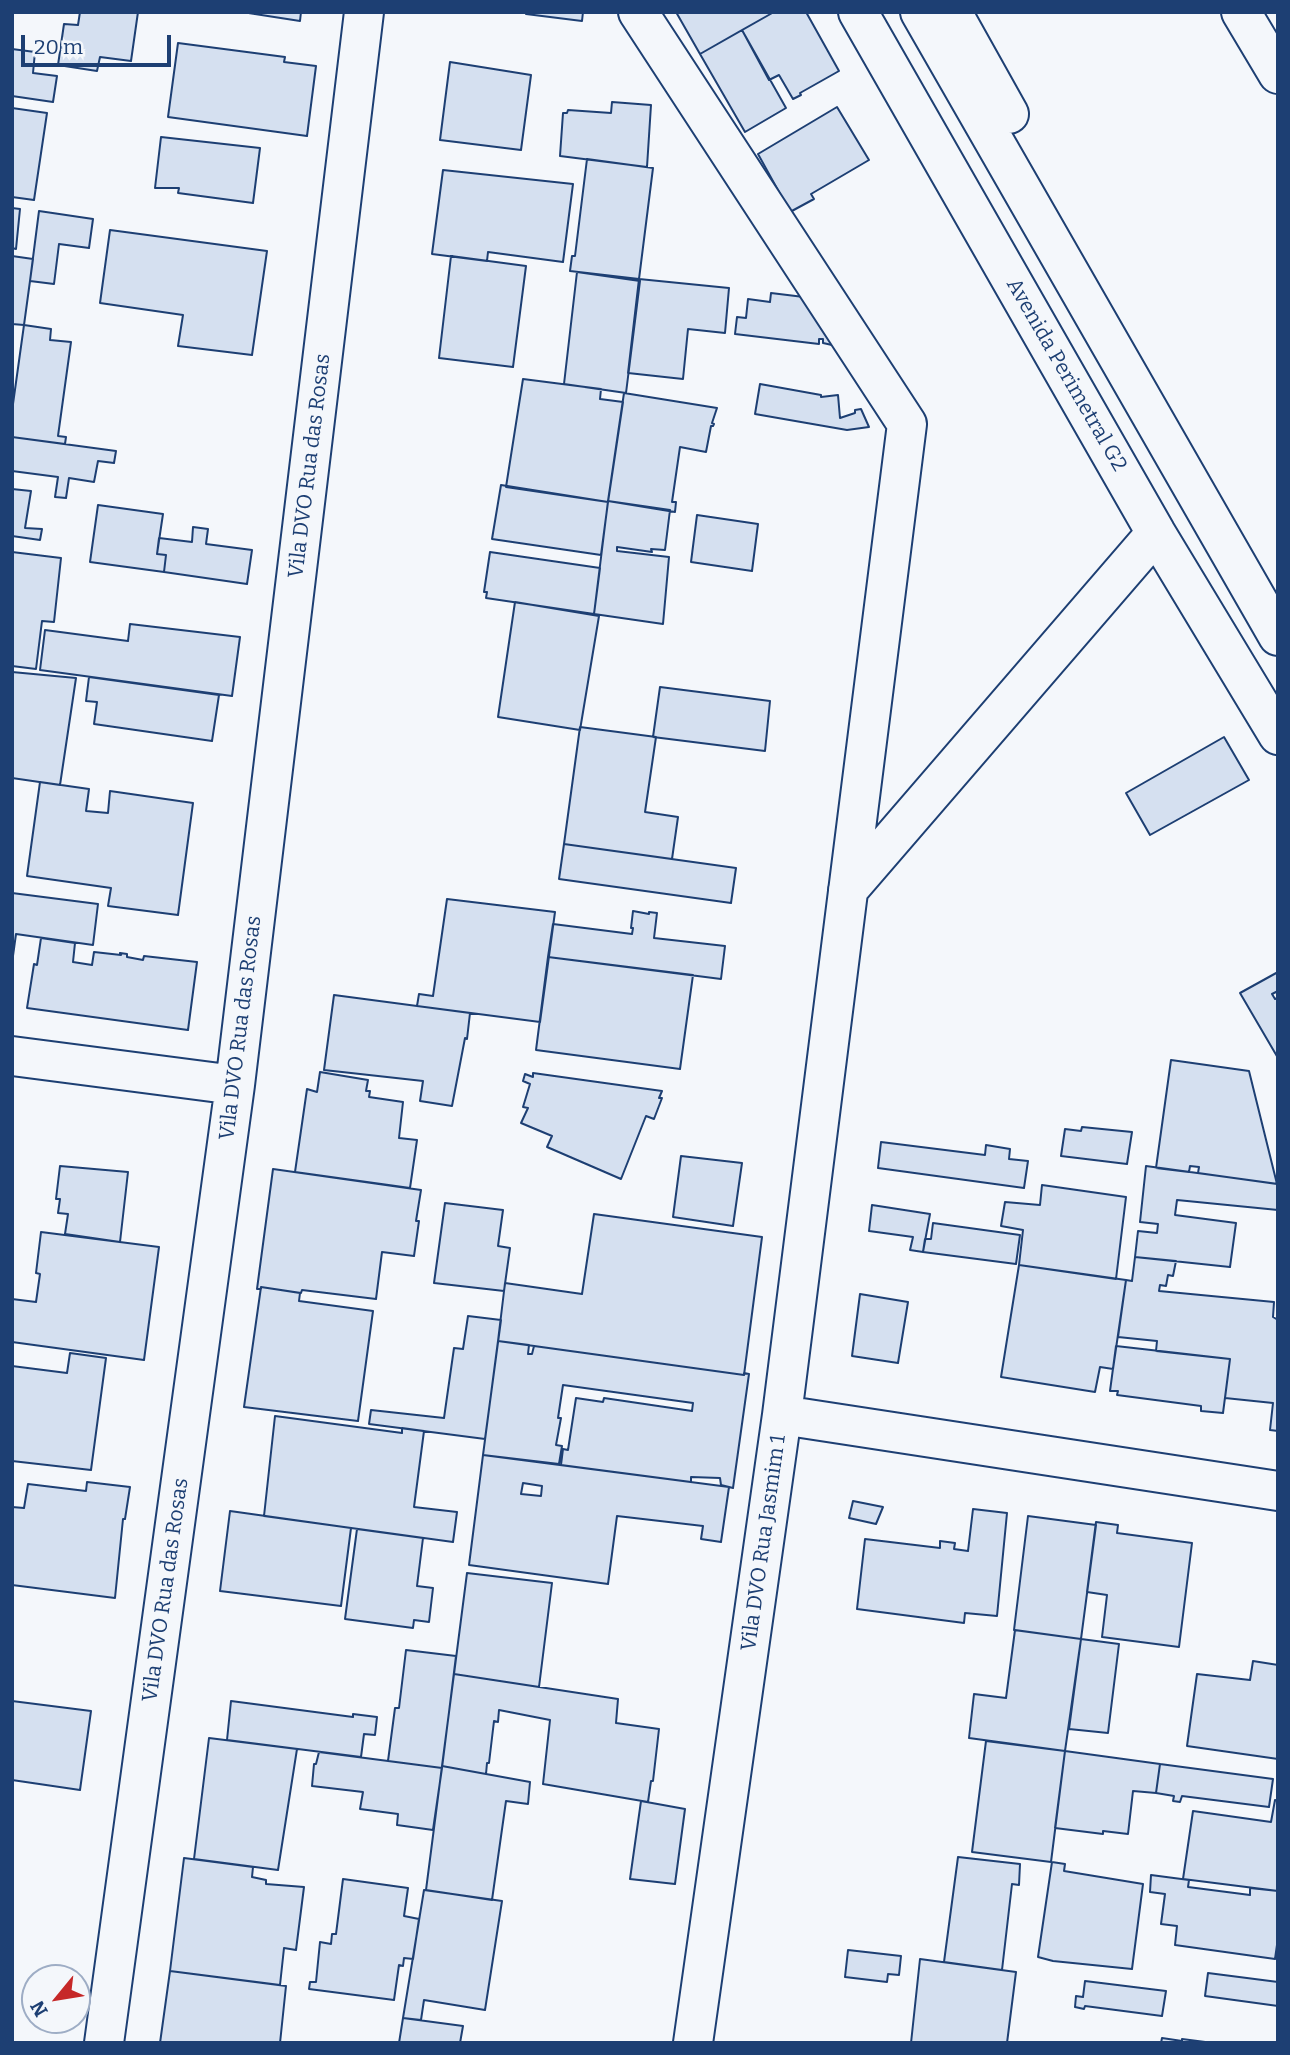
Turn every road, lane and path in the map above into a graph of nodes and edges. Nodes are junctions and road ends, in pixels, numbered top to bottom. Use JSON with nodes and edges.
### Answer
{"nodes":[{"id":1,"x":364,"y":12,"type":"edge"},
{"id":2,"x":638,"y":12,"type":"edge"},
{"id":3,"x":858,"y":12,"type":"edge"},
{"id":4,"x":920,"y":12,"type":"edge"},
{"id":5,"x":952,"y":12,"type":"edge"},
{"id":6,"x":1241,"y":12,"type":"edge"},
{"id":7,"x":1278,"y":74,"type":"edge"},
{"id":8,"x":1156,"y":533,"type":"junction"},
{"id":9,"x":1278,"y":588,"type":"edge"},
{"id":10,"x":1278,"y":636,"type":"edge"},
{"id":11,"x":1278,"y":735,"type":"edge"},
{"id":12,"x":848,"y":890,"type":"junction"},
{"id":13,"x":12,"y":1056,"type":"edge"},
{"id":14,"x":235,"y":1085,"type":"junction"},
{"id":15,"x":782,"y":1415,"type":"junction"},
{"id":16,"x":1278,"y":1491,"type":"edge"},
{"id":17,"x":104,"y":2043,"type":"edge"},
{"id":18,"x":693,"y":2043,"type":"edge"}],
"edges":[{"from":1,"to":14,"type":"street","name":"Vila DVO Rua das Rosas"},
{"from":2,"to":12,"type":"street"},
{"from":3,"to":8,"type":"street","name":"Avenida Perimetral G2"},
{"from":4,"to":10,"type":"street"},
{"from":5,"to":9,"type":"street"},
{"from":6,"to":7,"type":"street"},
{"from":8,"to":11,"type":"street","name":"Avenida Perimetral G2"},
{"from":8,"to":12,"type":"street"},
{"from":12,"to":15,"type":"street"},
{"from":13,"to":14,"type":"street"},
{"from":14,"to":17,"type":"street","name":"Vila DVO Rua das Rosas"},
{"from":15,"to":16,"type":"street","name":"Vila DVO Rua Jasmim 1"},
{"from":15,"to":18,"type":"street","name":"Vila DVO Rua Jasmim 1"}]}
